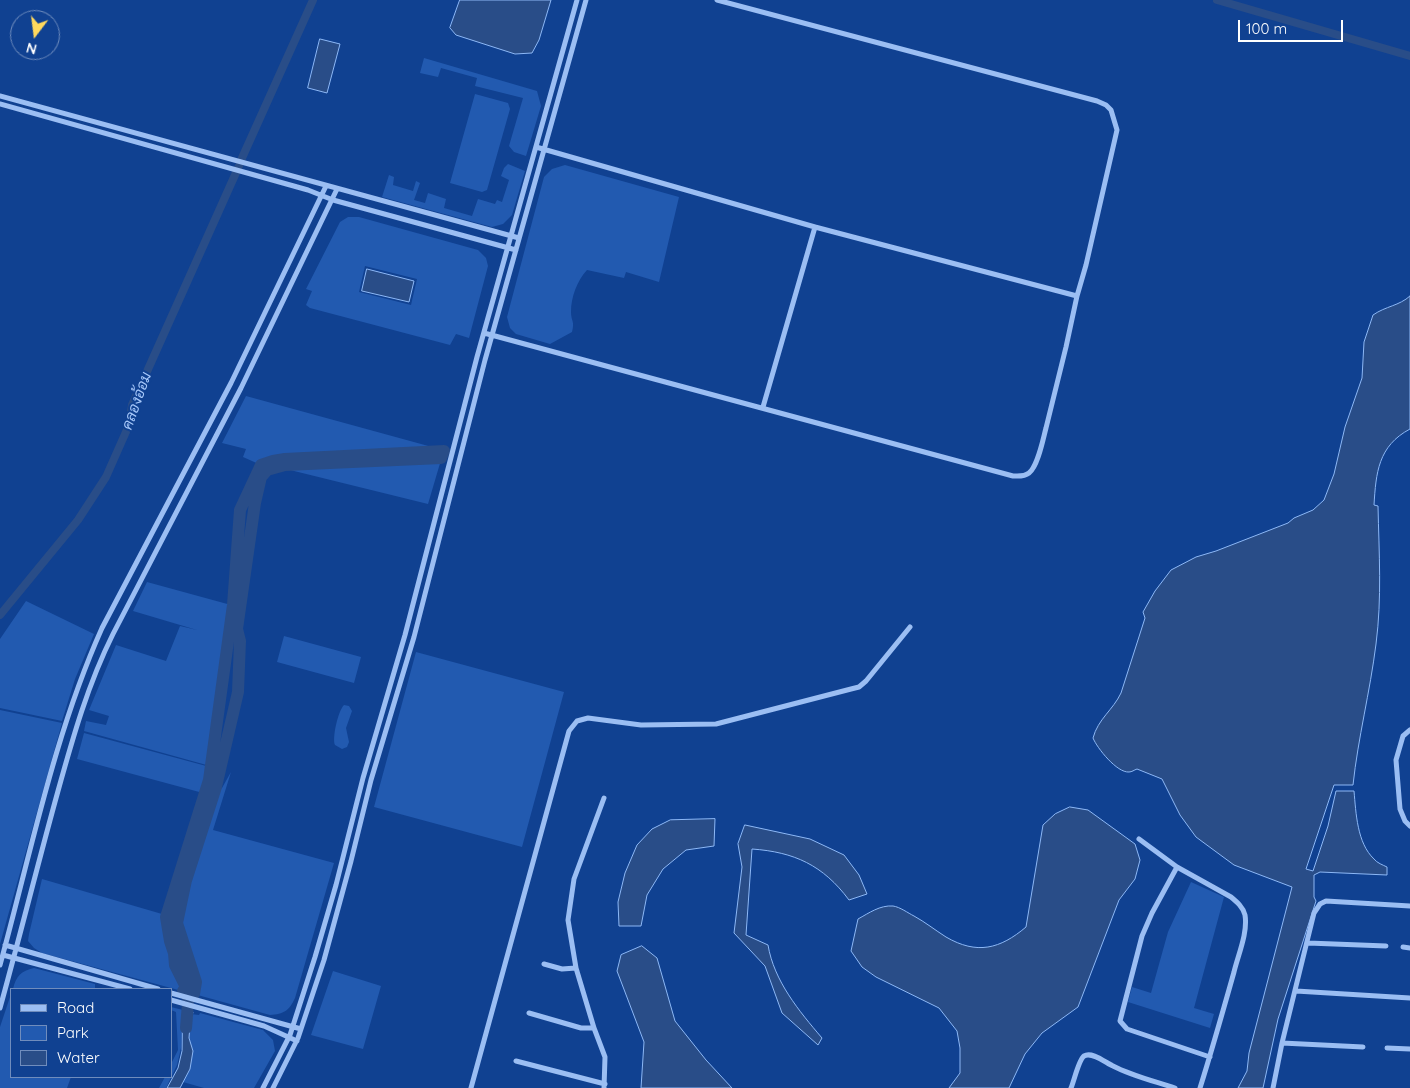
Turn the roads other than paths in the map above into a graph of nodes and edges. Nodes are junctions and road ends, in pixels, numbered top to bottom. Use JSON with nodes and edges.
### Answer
{"nodes":[{"id":1,"x":577,"y":0,"type":"edge"},
{"id":2,"x":586,"y":0,"type":"edge"},
{"id":3,"x":716,"y":0,"type":"edge"},
{"id":4,"x":0,"y":96,"type":"edge"},
{"id":5,"x":0,"y":104,"type":"edge"},
{"id":6,"x":536,"y":147,"type":"junction"},
{"id":7,"x":544,"y":149,"type":"junction"},
{"id":8,"x":326,"y":186,"type":"junction"},
{"id":9,"x":337,"y":189,"type":"junction"},
{"id":10,"x":322,"y":196,"type":"junction"},
{"id":11,"x":333,"y":200,"type":"junction"},
{"id":12,"x":815,"y":227,"type":"junction"},
{"id":13,"x":511,"y":236,"type":"junction"},
{"id":14,"x":520,"y":238,"type":"junction"},
{"id":15,"x":508,"y":248,"type":"junction"},
{"id":16,"x":516,"y":250,"type":"junction"},
{"id":17,"x":1077,"y":296,"type":"junction"},
{"id":18,"x":484,"y":333,"type":"junction"},
{"id":19,"x":492,"y":335,"type":"junction"},
{"id":20,"x":762,"y":407,"type":"junction"},
{"id":21,"x":910,"y":627,"type":"dead end"},
{"id":22,"x":1410,"y":730,"type":"edge"},
{"id":23,"x":604,"y":798,"type":"dead end"},
{"id":24,"x":1410,"y":826,"type":"edge"},
{"id":25,"x":1139,"y":839,"type":"dead end"},
{"id":26,"x":1177,"y":867,"type":"junction"},
{"id":27,"x":1410,"y":906,"type":"edge"},
{"id":28,"x":1308,"y":943,"type":"junction"},
{"id":29,"x":5,"y":945,"type":"junction"},
{"id":30,"x":1386,"y":946,"type":"dead end"},
{"id":31,"x":1403,"y":947,"type":"dead end"},
{"id":32,"x":16,"y":948,"type":"junction"},
{"id":33,"x":1410,"y":948,"type":"edge"},
{"id":34,"x":3,"y":955,"type":"junction"},
{"id":35,"x":14,"y":957,"type":"junction"},
{"id":36,"x":544,"y":964,"type":"dead end"},
{"id":37,"x":0,"y":965,"type":"edge"},
{"id":38,"x":576,"y":968,"type":"junction"},
{"id":39,"x":126,"y":988,"type":"edge"},
{"id":40,"x":155,"y":988,"type":"edge"},
{"id":41,"x":1296,"y":991,"type":"junction"},
{"id":42,"x":173,"y":994,"type":"edge"},
{"id":43,"x":1410,"y":998,"type":"edge"},
{"id":44,"x":173,"y":1001,"type":"edge"},
{"id":45,"x":0,"y":1008,"type":"edge"},
{"id":46,"x":529,"y":1013,"type":"dead end"},
{"id":47,"x":293,"y":1026,"type":"junction"},
{"id":48,"x":594,"y":1028,"type":"junction"},
{"id":49,"x":301,"y":1029,"type":"junction"},
{"id":50,"x":289,"y":1038,"type":"junction"},
{"id":51,"x":297,"y":1041,"type":"junction"},
{"id":52,"x":1282,"y":1043,"type":"junction"},
{"id":53,"x":1363,"y":1047,"type":"dead end"},
{"id":54,"x":1387,"y":1048,"type":"dead end"},
{"id":55,"x":1410,"y":1049,"type":"edge"},
{"id":56,"x":1210,"y":1057,"type":"junction"},
{"id":57,"x":516,"y":1061,"type":"dead end"},
{"id":58,"x":605,"y":1086,"type":"edge"},
{"id":59,"x":263,"y":1088,"type":"edge"},
{"id":60,"x":273,"y":1088,"type":"edge"},
{"id":61,"x":471,"y":1088,"type":"edge"},
{"id":62,"x":1071,"y":1088,"type":"edge"},
{"id":63,"x":1175,"y":1088,"type":"edge"},
{"id":64,"x":1200,"y":1088,"type":"edge"},
{"id":65,"x":1273,"y":1088,"type":"edge"}],
"edges":[{"from":1,"to":6,"type":"street"},
{"from":2,"to":7,"type":"street"},
{"from":3,"to":17,"type":"street"},
{"from":4,"to":8,"type":"street"},
{"from":5,"to":10,"type":"street"},
{"from":6,"to":7,"type":"street"},
{"from":6,"to":13,"type":"street"},
{"from":7,"to":12,"type":"street"},
{"from":7,"to":14,"type":"street"},
{"from":8,"to":9,"type":"street"},
{"from":8,"to":10,"type":"street"},
{"from":9,"to":11,"type":"street"},
{"from":9,"to":13,"type":"street"},
{"from":10,"to":11,"type":"street"},
{"from":10,"to":29,"type":"street"},
{"from":11,"to":15,"type":"street"},
{"from":11,"to":32,"type":"street"},
{"from":12,"to":17,"type":"street"},
{"from":12,"to":20,"type":"street"},
{"from":13,"to":14,"type":"street"},
{"from":13,"to":15,"type":"street"},
{"from":14,"to":16,"type":"street"},
{"from":15,"to":16,"type":"street"},
{"from":15,"to":18,"type":"street"},
{"from":16,"to":19,"type":"street"},
{"from":17,"to":20,"type":"street"},
{"from":18,"to":19,"type":"street"},
{"from":18,"to":47,"type":"street"},
{"from":19,"to":20,"type":"street"},
{"from":19,"to":49,"type":"street"},
{"from":21,"to":61,"type":"street"},
{"from":22,"to":24,"type":"street"},
{"from":23,"to":38,"type":"street"},
{"from":25,"to":26,"type":"street"},
{"from":26,"to":56,"type":"street"},
{"from":26,"to":56,"type":"street"},
{"from":27,"to":28,"type":"street"},
{"from":28,"to":30,"type":"street"},
{"from":28,"to":41,"type":"street"},
{"from":29,"to":32,"type":"street"},
{"from":29,"to":34,"type":"street"},
{"from":31,"to":33,"type":"street"},
{"from":32,"to":35,"type":"street"},
{"from":32,"to":40,"type":"street"},
{"from":34,"to":35,"type":"street"},
{"from":34,"to":37,"type":"street"},
{"from":35,"to":39,"type":"street"},
{"from":35,"to":45,"type":"street"},
{"from":36,"to":38,"type":"street"},
{"from":38,"to":48,"type":"street"},
{"from":41,"to":43,"type":"street"},
{"from":41,"to":52,"type":"street"},
{"from":42,"to":47,"type":"street"},
{"from":44,"to":50,"type":"street"},
{"from":46,"to":48,"type":"street"},
{"from":47,"to":49,"type":"street"},
{"from":47,"to":50,"type":"street"},
{"from":48,"to":58,"type":"street"},
{"from":49,"to":51,"type":"street"},
{"from":50,"to":51,"type":"street"},
{"from":50,"to":59,"type":"street"},
{"from":51,"to":60,"type":"street"},
{"from":52,"to":53,"type":"street"},
{"from":52,"to":65,"type":"street"},
{"from":54,"to":55,"type":"street"},
{"from":56,"to":64,"type":"street"},
{"from":57,"to":58,"type":"street"},
{"from":62,"to":63,"type":"street"}]}
